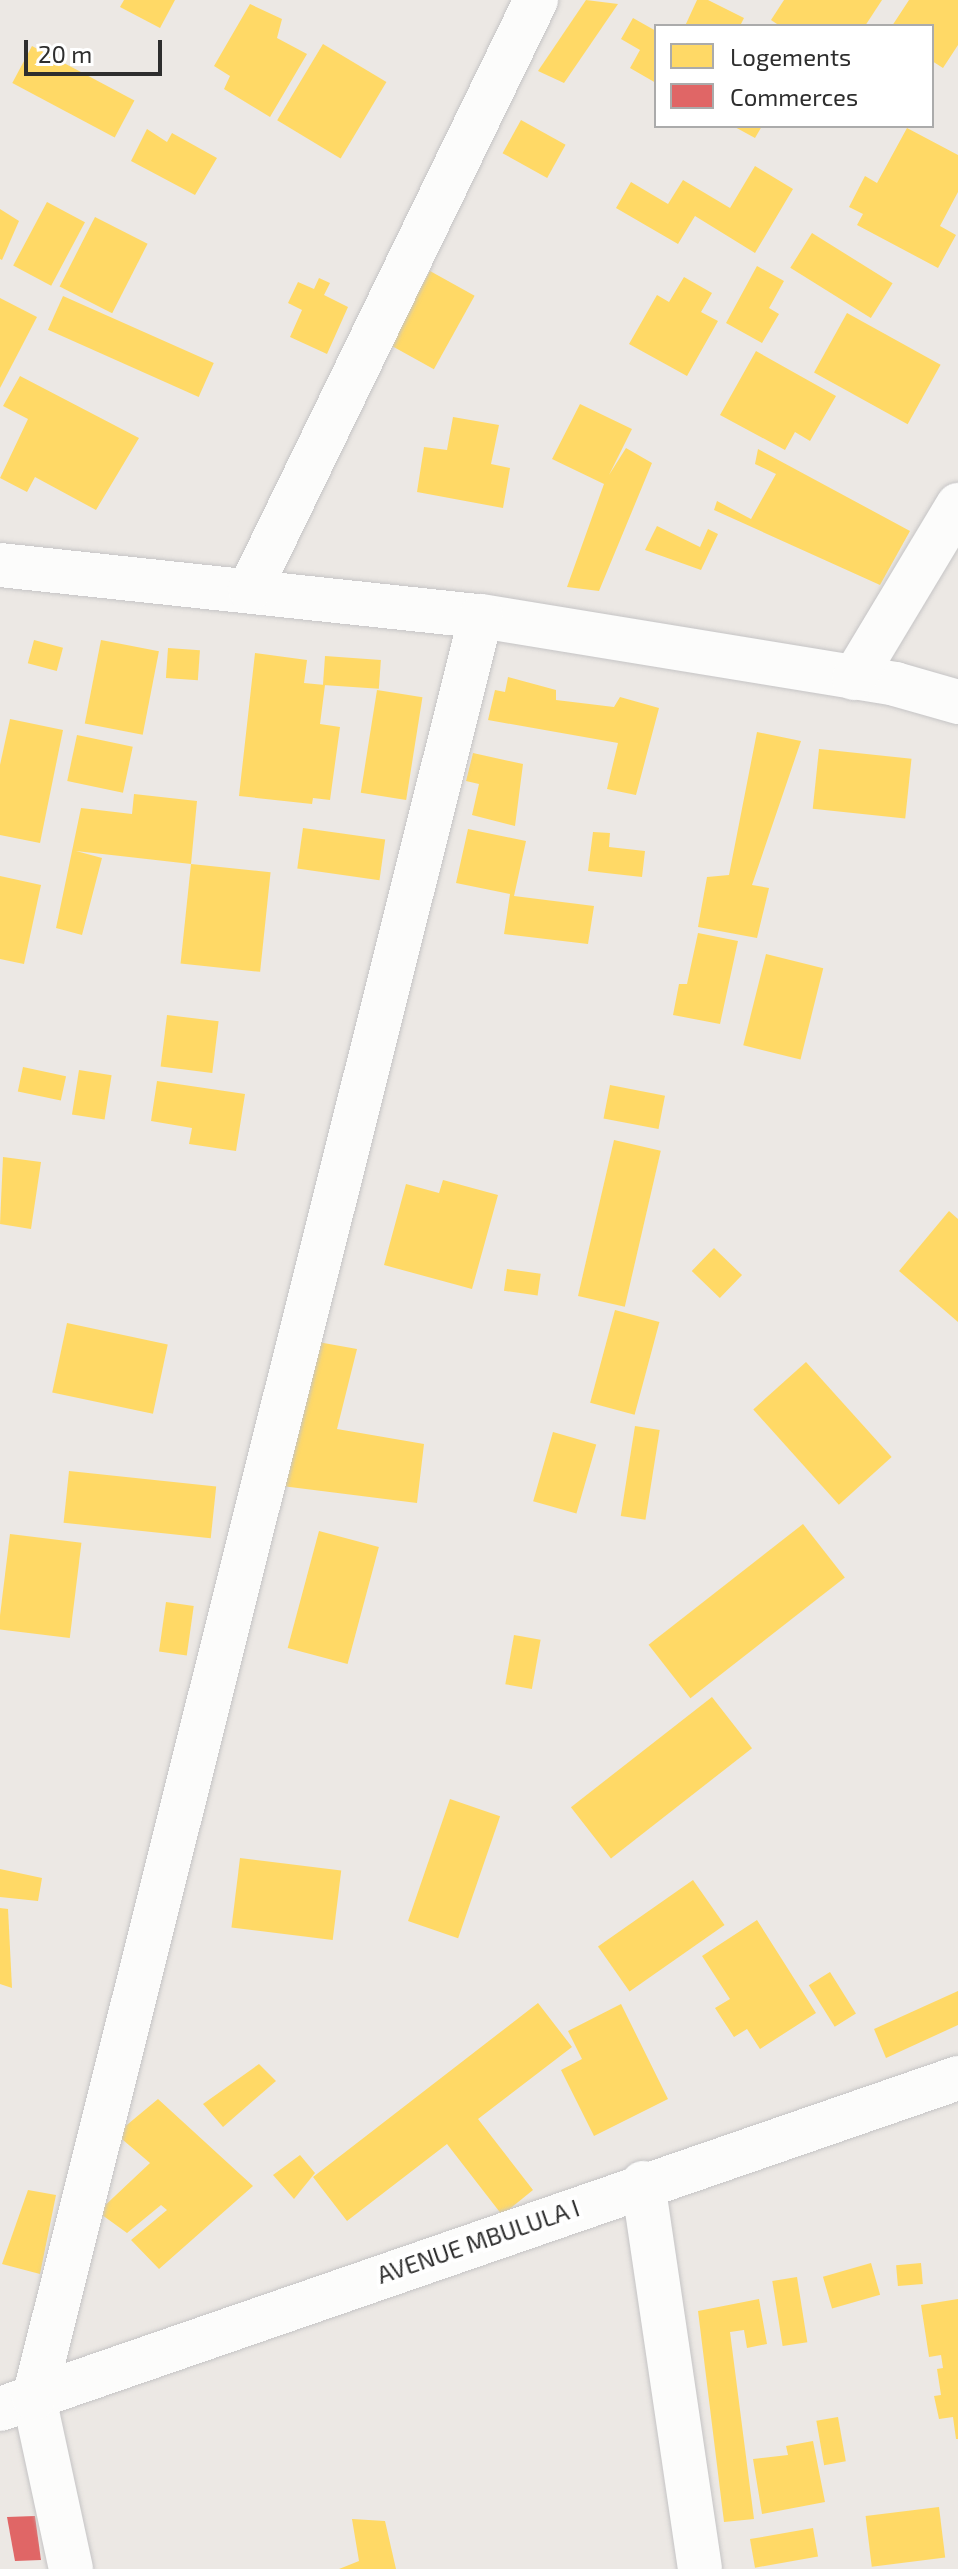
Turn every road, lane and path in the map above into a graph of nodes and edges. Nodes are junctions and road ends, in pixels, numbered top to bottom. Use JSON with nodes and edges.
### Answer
{"nodes":[{"id":1,"x":536,"y":0,"type":"edge"},
{"id":2,"x":958,"y":505,"type":"edge"},
{"id":3,"x":0,"y":565,"type":"edge"},
{"id":4,"x":250,"y":589,"type":"junction"},
{"id":5,"x":481,"y":616,"type":"junction"},
{"id":6,"x":854,"y":678,"type":"junction"},
{"id":7,"x":958,"y":702,"type":"edge"},
{"id":8,"x":958,"y":2078,"type":"edge"},
{"id":9,"x":643,"y":2183,"type":"junction"},
{"id":10,"x":17,"y":2404,"type":"edge"},
{"id":11,"x":71,"y":2569,"type":"edge"},
{"id":12,"x":700,"y":2569,"type":"edge"}],
"edges":[{"from":1,"to":4,"type":"street"},
{"from":2,"to":6,"type":"street"},
{"from":3,"to":4,"type":"street"},
{"from":4,"to":5,"type":"street"},
{"from":5,"to":6,"type":"street"},
{"from":5,"to":10,"type":"street"},
{"from":6,"to":7,"type":"street"},
{"from":8,"to":9,"type":"street","name":"AVENUE MBULULA I"},
{"from":9,"to":10,"type":"street","name":"AVENUE MBULULA I"},
{"from":9,"to":12,"type":"street"},
{"from":10,"to":11,"type":"street"}]}
